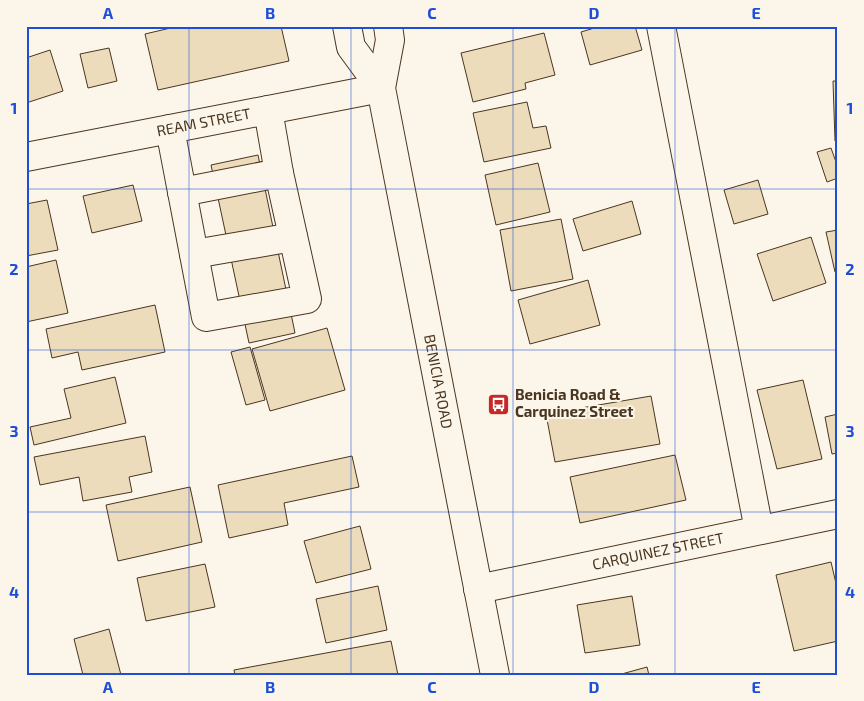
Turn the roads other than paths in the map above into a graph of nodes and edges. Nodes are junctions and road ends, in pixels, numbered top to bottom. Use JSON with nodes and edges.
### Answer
{"nodes":[{"id":1,"x":347,"y":26,"type":"edge"},
{"id":2,"x":388,"y":26,"type":"edge"},
{"id":3,"x":661,"y":26,"type":"edge"},
{"id":4,"x":381,"y":88,"type":"junction"},
{"id":5,"x":268,"y":110,"type":"junction"},
{"id":6,"x":170,"y":129,"type":"junction"},
{"id":7,"x":26,"y":157,"type":"edge"},
{"id":8,"x":279,"y":173,"type":"junction"},
{"id":9,"x":182,"y":192,"type":"junction"},
{"id":10,"x":293,"y":237,"type":"junction"},
{"id":11,"x":194,"y":254,"type":"junction"},
{"id":12,"x":838,"y":514,"type":"edge"},
{"id":13,"x":759,"y":530,"type":"junction"},
{"id":14,"x":478,"y":589,"type":"junction"},
{"id":15,"x":495,"y":675,"type":"edge"}],
"edges":[{"from":1,"to":4,"type":"street","name":"BENICIA ROAD"},
{"from":2,"to":4,"type":"street","name":"BENICIA ROAD"},
{"from":3,"to":13,"type":"street"},
{"from":4,"to":5,"type":"street","name":"REAM STREET"},
{"from":4,"to":14,"type":"street","name":"BENICIA ROAD"},
{"from":5,"to":6,"type":"street","name":"REAM STREET"},
{"from":5,"to":8,"type":"street"},
{"from":6,"to":7,"type":"street","name":"REAM STREET"},
{"from":6,"to":9,"type":"street"},
{"from":8,"to":9,"type":"street"},
{"from":8,"to":10,"type":"street"},
{"from":9,"to":11,"type":"street"},
{"from":10,"to":11,"type":"street"},
{"from":10,"to":11,"type":"street"},
{"from":12,"to":13,"type":"street","name":"CARQUINEZ STREET"},
{"from":13,"to":14,"type":"street","name":"CARQUINEZ STREET"},
{"from":14,"to":15,"type":"street","name":"BENICIA ROAD"}]}
